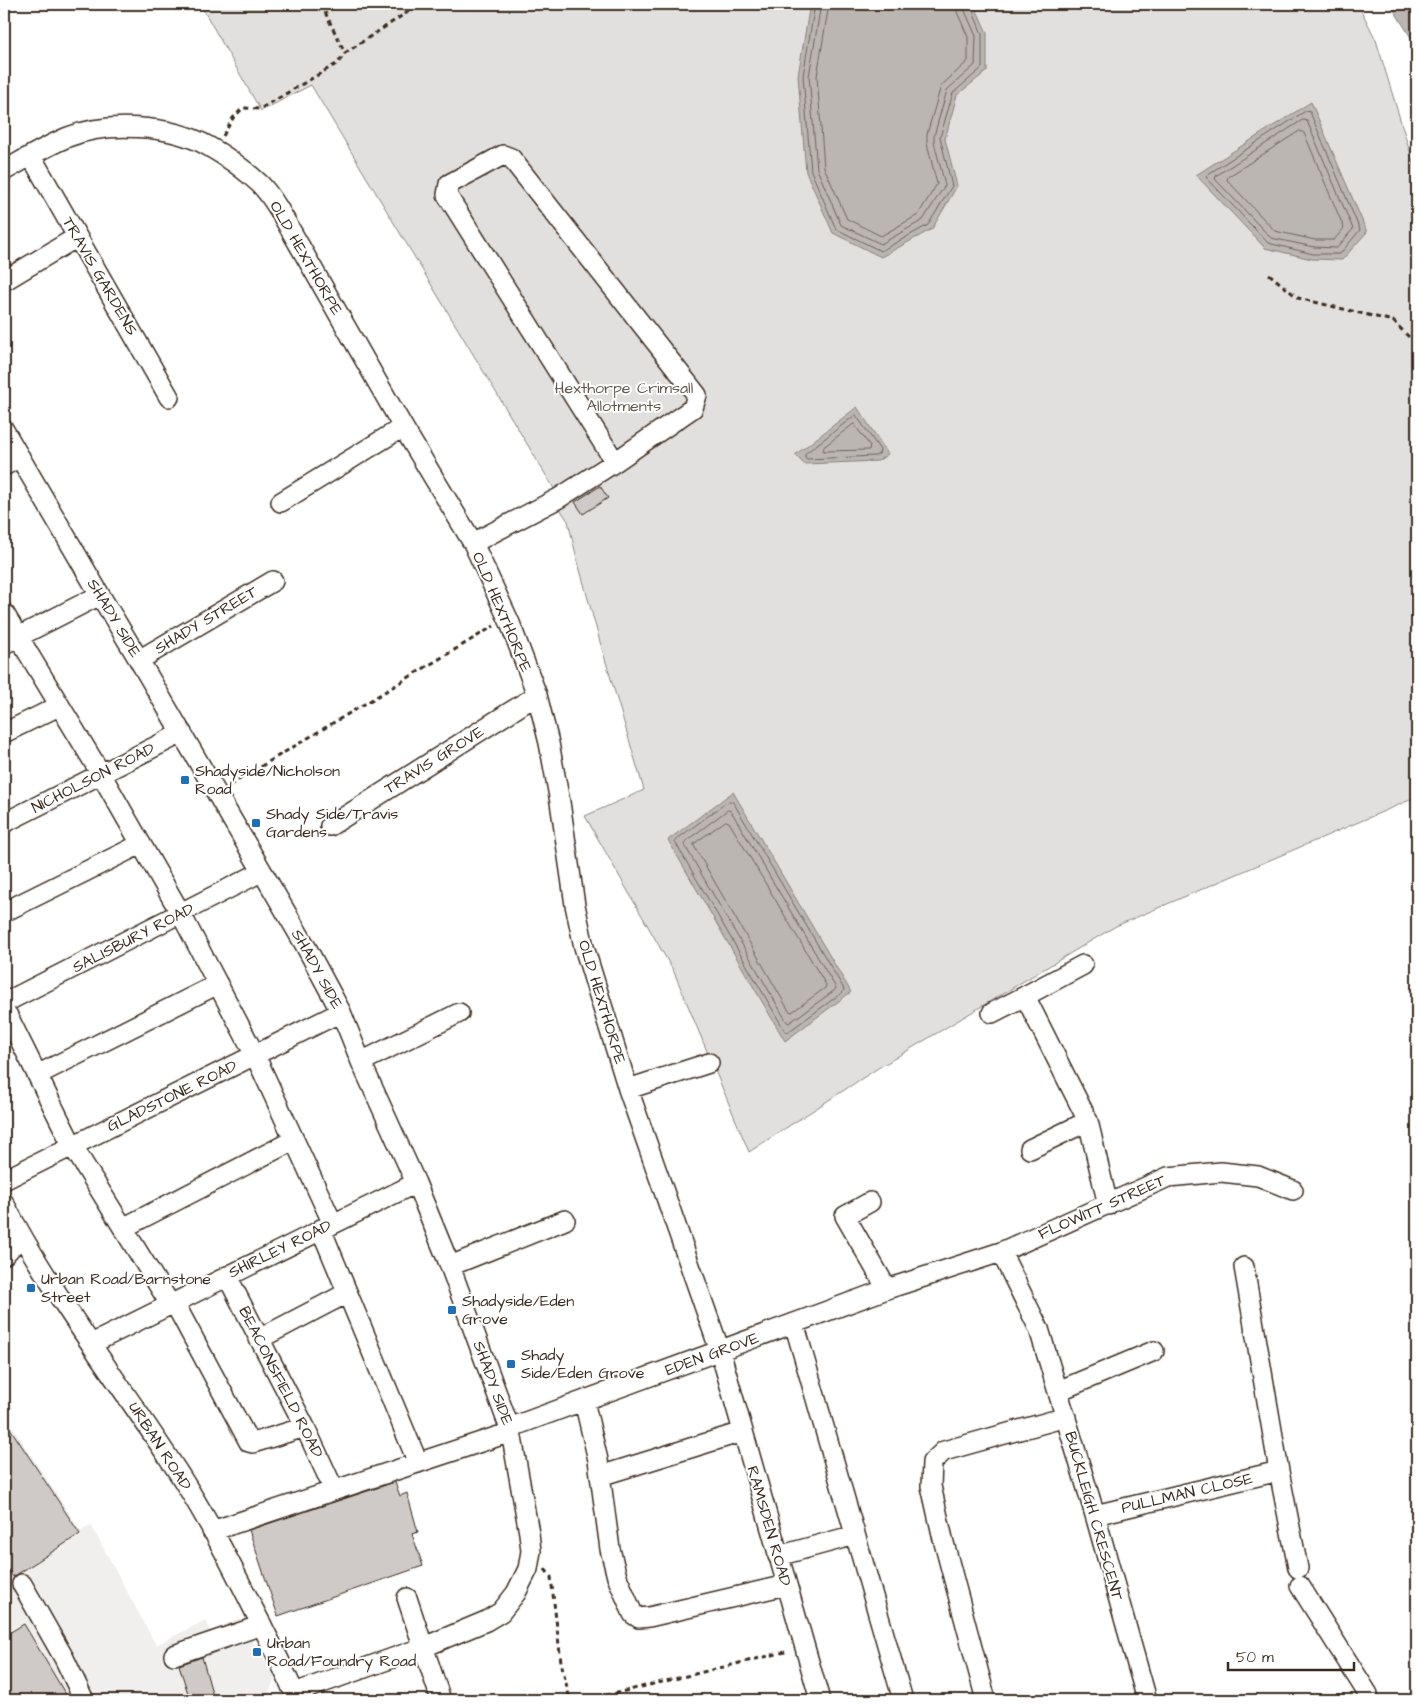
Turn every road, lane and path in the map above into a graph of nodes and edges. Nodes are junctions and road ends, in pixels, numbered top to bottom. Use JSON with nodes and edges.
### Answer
{"nodes":[{"id":1,"x":322,"y":4,"type":"edge"},
{"id":2,"x":420,"y":4,"type":"edge"},
{"id":3,"x":473,"y":4,"type":"edge"},
{"id":4,"x":476,"y":9,"type":"dead end"},
{"id":5,"x":345,"y":53,"type":"junction"},
{"id":6,"x":215,"y":150,"type":"junction"},
{"id":7,"x":31,"y":156,"type":"junction"},
{"id":8,"x":4,"y":171,"type":"edge"},
{"id":9,"x":77,"y":236,"type":"junction"},
{"id":10,"x":1269,"y":274,"type":"dead end"},
{"id":11,"x":7,"y":279,"type":"dead end"},
{"id":12,"x":1417,"y":345,"type":"edge"},
{"id":13,"x":169,"y":397,"type":"dead end"},
{"id":14,"x":403,"y":427,"type":"junction"},
{"id":15,"x":4,"y":430,"type":"edge"},
{"id":16,"x":12,"y":462,"type":"edge"},
{"id":17,"x":615,"y":462,"type":"junction"},
{"id":18,"x":281,"y":502,"type":"dead end"},
{"id":19,"x":473,"y":543,"type":"junction"},
{"id":20,"x":273,"y":581,"type":"dead end"},
{"id":21,"x":100,"y":595,"type":"junction"},
{"id":22,"x":4,"y":613,"type":"edge"},
{"id":23,"x":508,"y":618,"type":"junction"},
{"id":24,"x":11,"y":640,"type":"edge"},
{"id":25,"x":140,"y":660,"type":"junction"},
{"id":26,"x":537,"y":695,"type":"junction"},
{"id":27,"x":60,"y":706,"type":"junction"},
{"id":28,"x":4,"y":733,"type":"edge"},
{"id":29,"x":182,"y":733,"type":"junction"},
{"id":30,"x":101,"y":774,"type":"junction"},
{"id":31,"x":216,"y":793,"type":"junction"},
{"id":32,"x":4,"y":823,"type":"edge"},
{"id":33,"x":330,"y":826,"type":"dead end"},
{"id":34,"x":141,"y":844,"type":"junction"},
{"id":35,"x":261,"y":872,"type":"junction"},
{"id":36,"x":4,"y":912,"type":"edge"},
{"id":37,"x":181,"y":914,"type":"junction"},
{"id":38,"x":1083,"y":965,"type":"dead end"},
{"id":39,"x":218,"y":984,"type":"junction"},
{"id":40,"x":1025,"y":996,"type":"junction"},
{"id":41,"x":4,"y":1003,"type":"edge"},
{"id":42,"x":4,"y":1008,"type":"edge"},
{"id":43,"x":341,"y":1012,"type":"junction"},
{"id":44,"x":992,"y":1013,"type":"dead end"},
{"id":45,"x":459,"y":1014,"type":"dead end"},
{"id":46,"x":255,"y":1054,"type":"junction"},
{"id":47,"x":361,"y":1062,"type":"junction"},
{"id":48,"x":709,"y":1063,"type":"dead end"},
{"id":49,"x":37,"y":1075,"type":"junction"},
{"id":50,"x":628,"y":1089,"type":"junction"},
{"id":51,"x":1088,"y":1121,"type":"junction"},
{"id":52,"x":294,"y":1140,"type":"junction"},
{"id":53,"x":72,"y":1145,"type":"junction"},
{"id":54,"x":1030,"y":1149,"type":"dead end"},
{"id":55,"x":4,"y":1180,"type":"edge"},
{"id":56,"x":416,"y":1183,"type":"junction"},
{"id":57,"x":1293,"y":1190,"type":"dead end"},
{"id":58,"x":870,"y":1202,"type":"dead end"},
{"id":59,"x":4,"y":1203,"type":"edge"},
{"id":60,"x":1108,"y":1205,"type":"junction"},
{"id":61,"x":565,"y":1220,"type":"dead end"},
{"id":62,"x":327,"y":1226,"type":"junction"},
{"id":63,"x":123,"y":1228,"type":"junction"},
{"id":64,"x":22,"y":1237,"type":"junction"},
{"id":65,"x":1001,"y":1252,"type":"junction"},
{"id":66,"x":4,"y":1255,"type":"edge"},
{"id":67,"x":450,"y":1266,"type":"junction"},
{"id":68,"x":1244,"y":1267,"type":"dead end"},
{"id":69,"x":226,"y":1276,"type":"junction"},
{"id":70,"x":887,"y":1289,"type":"junction"},
{"id":71,"x":347,"y":1293,"type":"junction"},
{"id":72,"x":172,"y":1303,"type":"junction"},
{"id":73,"x":794,"y":1324,"type":"junction"},
{"id":74,"x":259,"y":1339,"type":"junction"},
{"id":75,"x":91,"y":1344,"type":"junction"},
{"id":76,"x":1154,"y":1351,"type":"dead end"},
{"id":77,"x":720,"y":1352,"type":"junction"},
{"id":78,"x":1058,"y":1391,"type":"junction"},
{"id":79,"x":584,"y":1401,"type":"junction"},
{"id":80,"x":1066,"y":1417,"type":"junction"},
{"id":81,"x":305,"y":1427,"type":"junction"},
{"id":82,"x":510,"y":1430,"type":"junction"},
{"id":83,"x":742,"y":1432,"type":"junction"},
{"id":84,"x":418,"y":1463,"type":"junction"},
{"id":85,"x":1279,"y":1471,"type":"junction"},
{"id":86,"x":600,"y":1476,"type":"junction"},
{"id":87,"x":334,"y":1490,"type":"junction"},
{"id":88,"x":1095,"y":1514,"type":"junction"},
{"id":89,"x":212,"y":1531,"type":"junction"},
{"id":90,"x":855,"y":1535,"type":"junction"},
{"id":91,"x":531,"y":1551,"type":"junction"},
{"id":92,"x":778,"y":1556,"type":"junction"},
{"id":93,"x":22,"y":1584,"type":"dead end"},
{"id":94,"x":786,"y":1585,"type":"junction"},
{"id":95,"x":407,"y":1598,"type":"dead end"},
{"id":96,"x":262,"y":1625,"type":"junction"},
{"id":97,"x":424,"y":1647,"type":"junction"},
{"id":98,"x":804,"y":1647,"type":"junction"},
{"id":99,"x":174,"y":1655,"type":"dead end"},
{"id":100,"x":296,"y":1697,"type":"edge"},
{"id":101,"x":1367,"y":1698,"type":"edge"},
{"id":102,"x":84,"y":1700,"type":"edge"},
{"id":103,"x":441,"y":1700,"type":"edge"},
{"id":104,"x":570,"y":1700,"type":"edge"},
{"id":105,"x":588,"y":1700,"type":"edge"},
{"id":106,"x":820,"y":1700,"type":"edge"},
{"id":107,"x":903,"y":1700,"type":"edge"},
{"id":108,"x":986,"y":1700,"type":"edge"},
{"id":109,"x":1147,"y":1700,"type":"edge"}],
"edges":[{"from":1,"to":5,"type":"path"},
{"from":2,"to":5,"type":"path"},
{"from":3,"to":4,"type":"path"},
{"from":5,"to":6,"type":"path"},
{"from":6,"to":7,"type":"street","name":"OLD HEXTHORPE"},
{"from":6,"to":14,"type":"street","name":"OLD HEXTHORPE"},
{"from":7,"to":8,"type":"street","name":"OLD HEXTHORPE"},
{"from":7,"to":9,"type":"street","name":"TRAVIS GARDENS"},
{"from":9,"to":11,"type":"street"},
{"from":9,"to":13,"type":"street","name":"TRAVIS GARDENS"},
{"from":10,"to":12,"type":"path"},
{"from":14,"to":18,"type":"street"},
{"from":14,"to":19,"type":"street","name":"OLD HEXTHORPE"},
{"from":15,"to":16,"type":"street","name":"SHADY SIDE"},
{"from":16,"to":21,"type":"street","name":"SHADY SIDE"},
{"from":17,"to":17,"type":"street"},
{"from":17,"to":19,"type":"street"},
{"from":19,"to":23,"type":"street","name":"OLD HEXTHORPE"},
{"from":20,"to":25,"type":"street","name":"SHADY STREET"},
{"from":21,"to":24,"type":"street"},
{"from":21,"to":25,"type":"street","name":"SHADY SIDE"},
{"from":22,"to":24,"type":"street"},
{"from":23,"to":26,"type":"street","name":"OLD HEXTHORPE"},
{"from":23,"to":31,"type":"path"},
{"from":24,"to":27,"type":"street"},
{"from":25,"to":29,"type":"street","name":"SHADY SIDE"},
{"from":26,"to":33,"type":"street","name":"TRAVIS GROVE"},
{"from":26,"to":50,"type":"street","name":"OLD HEXTHORPE"},
{"from":27,"to":28,"type":"street"},
{"from":27,"to":30,"type":"street"},
{"from":29,"to":30,"type":"street","name":"NICHOLSON ROAD"},
{"from":29,"to":31,"type":"street","name":"SHADY SIDE"},
{"from":30,"to":32,"type":"street","name":"NICHOLSON ROAD"},
{"from":30,"to":34,"type":"street"},
{"from":31,"to":35,"type":"street","name":"SHADY SIDE"},
{"from":34,"to":36,"type":"street"},
{"from":34,"to":37,"type":"street"},
{"from":35,"to":37,"type":"street","name":"SALISBURY ROAD"},
{"from":35,"to":43,"type":"street","name":"SHADY SIDE"},
{"from":37,"to":39,"type":"street"},
{"from":37,"to":41,"type":"street","name":"SALISBURY ROAD"},
{"from":38,"to":40,"type":"street"},
{"from":39,"to":46,"type":"street"},
{"from":39,"to":49,"type":"street"},
{"from":40,"to":44,"type":"street"},
{"from":40,"to":51,"type":"street"},
{"from":42,"to":49,"type":"street"},
{"from":43,"to":46,"type":"street","name":"GLADSTONE ROAD"},
{"from":43,"to":47,"type":"street","name":"SHADY SIDE"},
{"from":45,"to":47,"type":"street"},
{"from":46,"to":52,"type":"street"},
{"from":46,"to":53,"type":"street","name":"GLADSTONE ROAD"},
{"from":47,"to":56,"type":"street","name":"SHADY SIDE"},
{"from":48,"to":50,"type":"street"},
{"from":49,"to":53,"type":"street"},
{"from":50,"to":77,"type":"street","name":"OLD HEXTHORPE"},
{"from":51,"to":54,"type":"street"},
{"from":51,"to":60,"type":"street"},
{"from":52,"to":62,"type":"street"},
{"from":52,"to":63,"type":"street"},
{"from":53,"to":55,"type":"street","name":"GLADSTONE ROAD"},
{"from":53,"to":63,"type":"street"},
{"from":56,"to":62,"type":"street","name":"SHIRLEY ROAD"},
{"from":56,"to":67,"type":"street","name":"SHADY SIDE"},
{"from":57,"to":60,"type":"street","name":"FLOWITT STREET"},
{"from":58,"to":70,"type":"street"},
{"from":59,"to":64,"type":"street","name":"URBAN ROAD"},
{"from":60,"to":65,"type":"street","name":"FLOWITT STREET"},
{"from":61,"to":67,"type":"street"},
{"from":62,"to":69,"type":"street","name":"SHIRLEY ROAD"},
{"from":62,"to":71,"type":"street"},
{"from":63,"to":72,"type":"street"},
{"from":64,"to":66,"type":"street"},
{"from":64,"to":75,"type":"street","name":"URBAN ROAD"},
{"from":65,"to":70,"type":"street","name":"EDEN GROVE"},
{"from":65,"to":78,"type":"street"},
{"from":67,"to":82,"type":"street","name":"SHADY SIDE"},
{"from":68,"to":85,"type":"street"},
{"from":69,"to":72,"type":"street","name":"SHIRLEY ROAD"},
{"from":69,"to":74,"type":"street","name":"BEACONSFIELD ROAD"},
{"from":70,"to":73,"type":"street","name":"EDEN GROVE"},
{"from":71,"to":74,"type":"street"},
{"from":71,"to":84,"type":"street"},
{"from":72,"to":75,"type":"street","name":"SHIRLEY ROAD"},
{"from":72,"to":81,"type":"street"},
{"from":73,"to":77,"type":"street","name":"EDEN GROVE"},
{"from":73,"to":90,"type":"street"},
{"from":74,"to":81,"type":"street","name":"BEACONSFIELD ROAD"},
{"from":75,"to":89,"type":"street","name":"URBAN ROAD"},
{"from":76,"to":78,"type":"street"},
{"from":77,"to":79,"type":"street","name":"EDEN GROVE"},
{"from":77,"to":83,"type":"street","name":"RAMSDEN ROAD"},
{"from":78,"to":80,"type":"street"},
{"from":79,"to":82,"type":"street","name":"EDEN GROVE"},
{"from":79,"to":86,"type":"street"},
{"from":80,"to":88,"type":"street","name":"BUCKLEIGH CRESCENT"},
{"from":80,"to":108,"type":"street","name":"BUCKLEIGH CRESCENT"},
{"from":81,"to":87,"type":"street","name":"BEACONSFIELD ROAD"},
{"from":82,"to":84,"type":"street","name":"EDEN GROVE"},
{"from":82,"to":91,"type":"street","name":"SHADY SIDE"},
{"from":83,"to":86,"type":"street"},
{"from":83,"to":92,"type":"street","name":"RAMSDEN ROAD"},
{"from":84,"to":87,"type":"street","name":"EDEN GROVE"},
{"from":85,"to":88,"type":"street","name":"PULLMAN CLOSE"},
{"from":85,"to":101,"type":"street"},
{"from":86,"to":94,"type":"street"},
{"from":87,"to":89,"type":"street","name":"EDEN GROVE"},
{"from":88,"to":109,"type":"street","name":"BUCKLEIGH CRESCENT"},
{"from":89,"to":96,"type":"street","name":"URBAN ROAD"},
{"from":90,"to":92,"type":"street"},
{"from":90,"to":107,"type":"street"},
{"from":91,"to":97,"type":"street","name":"SHADY SIDE"},
{"from":91,"to":104,"type":"path"},
{"from":92,"to":94,"type":"street","name":"RAMSDEN ROAD"},
{"from":93,"to":102,"type":"street"},
{"from":94,"to":98,"type":"street","name":"RAMSDEN ROAD"},
{"from":95,"to":97,"type":"street"},
{"from":96,"to":99,"type":"street"},
{"from":96,"to":100,"type":"street","name":"URBAN ROAD"},
{"from":97,"to":100,"type":"street","name":"SHADY SIDE"},
{"from":97,"to":103,"type":"street"},
{"from":98,"to":105,"type":"path"},
{"from":98,"to":106,"type":"street","name":"RAMSDEN ROAD"}]}
